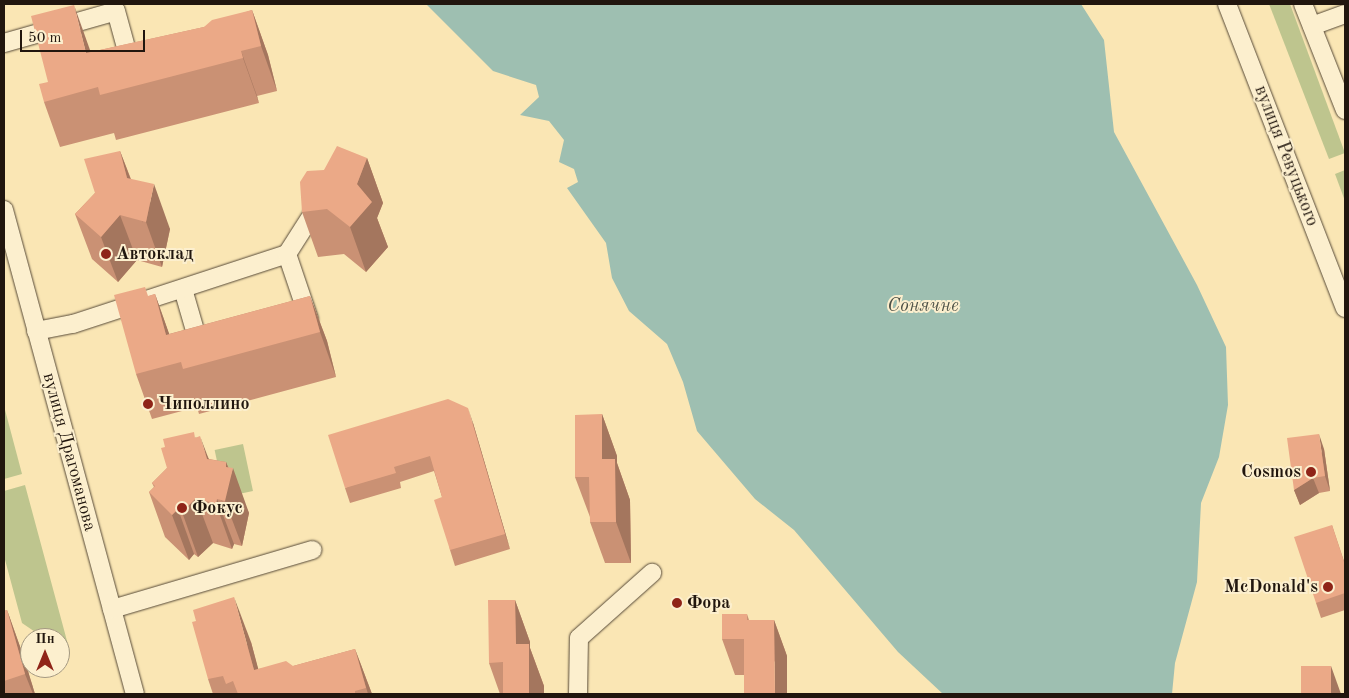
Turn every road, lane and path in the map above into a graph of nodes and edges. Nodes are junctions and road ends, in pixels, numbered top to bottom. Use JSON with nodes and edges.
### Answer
{"nodes":[{"id":1,"x":1227,"y":4,"type":"edge"},
{"id":2,"x":1303,"y":4,"type":"edge"},
{"id":3,"x":1345,"y":14,"type":"edge"},
{"id":4,"x":1312,"y":26,"type":"junction"},
{"id":5,"x":4,"y":43,"type":"edge"},
{"id":6,"x":144,"y":80,"type":"edge"},
{"id":7,"x":1345,"y":110,"type":"edge"},
{"id":8,"x":330,"y":186,"type":"edge"},
{"id":9,"x":4,"y":210,"type":"edge"},
{"id":10,"x":287,"y":254,"type":"junction"},
{"id":11,"x":183,"y":289,"type":"junction"},
{"id":12,"x":1345,"y":308,"type":"edge"},
{"id":13,"x":293,"y":327,"type":"edge"},
{"id":14,"x":36,"y":331,"type":"junction"},
{"id":15,"x":220,"y":349,"type":"edge"},
{"id":16,"x":312,"y":550,"type":"dead end"},
{"id":17,"x":652,"y":573,"type":"dead end"},
{"id":18,"x":112,"y":609,"type":"junction"},
{"id":19,"x":135,"y":694,"type":"edge"},
{"id":20,"x":578,"y":694,"type":"edge"}],
"edges":[{"from":1,"to":12,"type":"street","name":"вулиця Ревуцького"},
{"from":2,"to":4,"type":"street"},
{"from":3,"to":4,"type":"street"},
{"from":4,"to":7,"type":"street"},
{"from":5,"to":6,"type":"street"},
{"from":8,"to":10,"type":"street"},
{"from":9,"to":14,"type":"street","name":"вулиця Драгоманова"},
{"from":10,"to":11,"type":"street"},
{"from":10,"to":13,"type":"street"},
{"from":11,"to":14,"type":"street"},
{"from":11,"to":15,"type":"street"},
{"from":14,"to":18,"type":"street","name":"вулиця Драгоманова"},
{"from":16,"to":18,"type":"street"},
{"from":17,"to":20,"type":"street"},
{"from":18,"to":19,"type":"street","name":"вулиця Драгоманова"}]}
